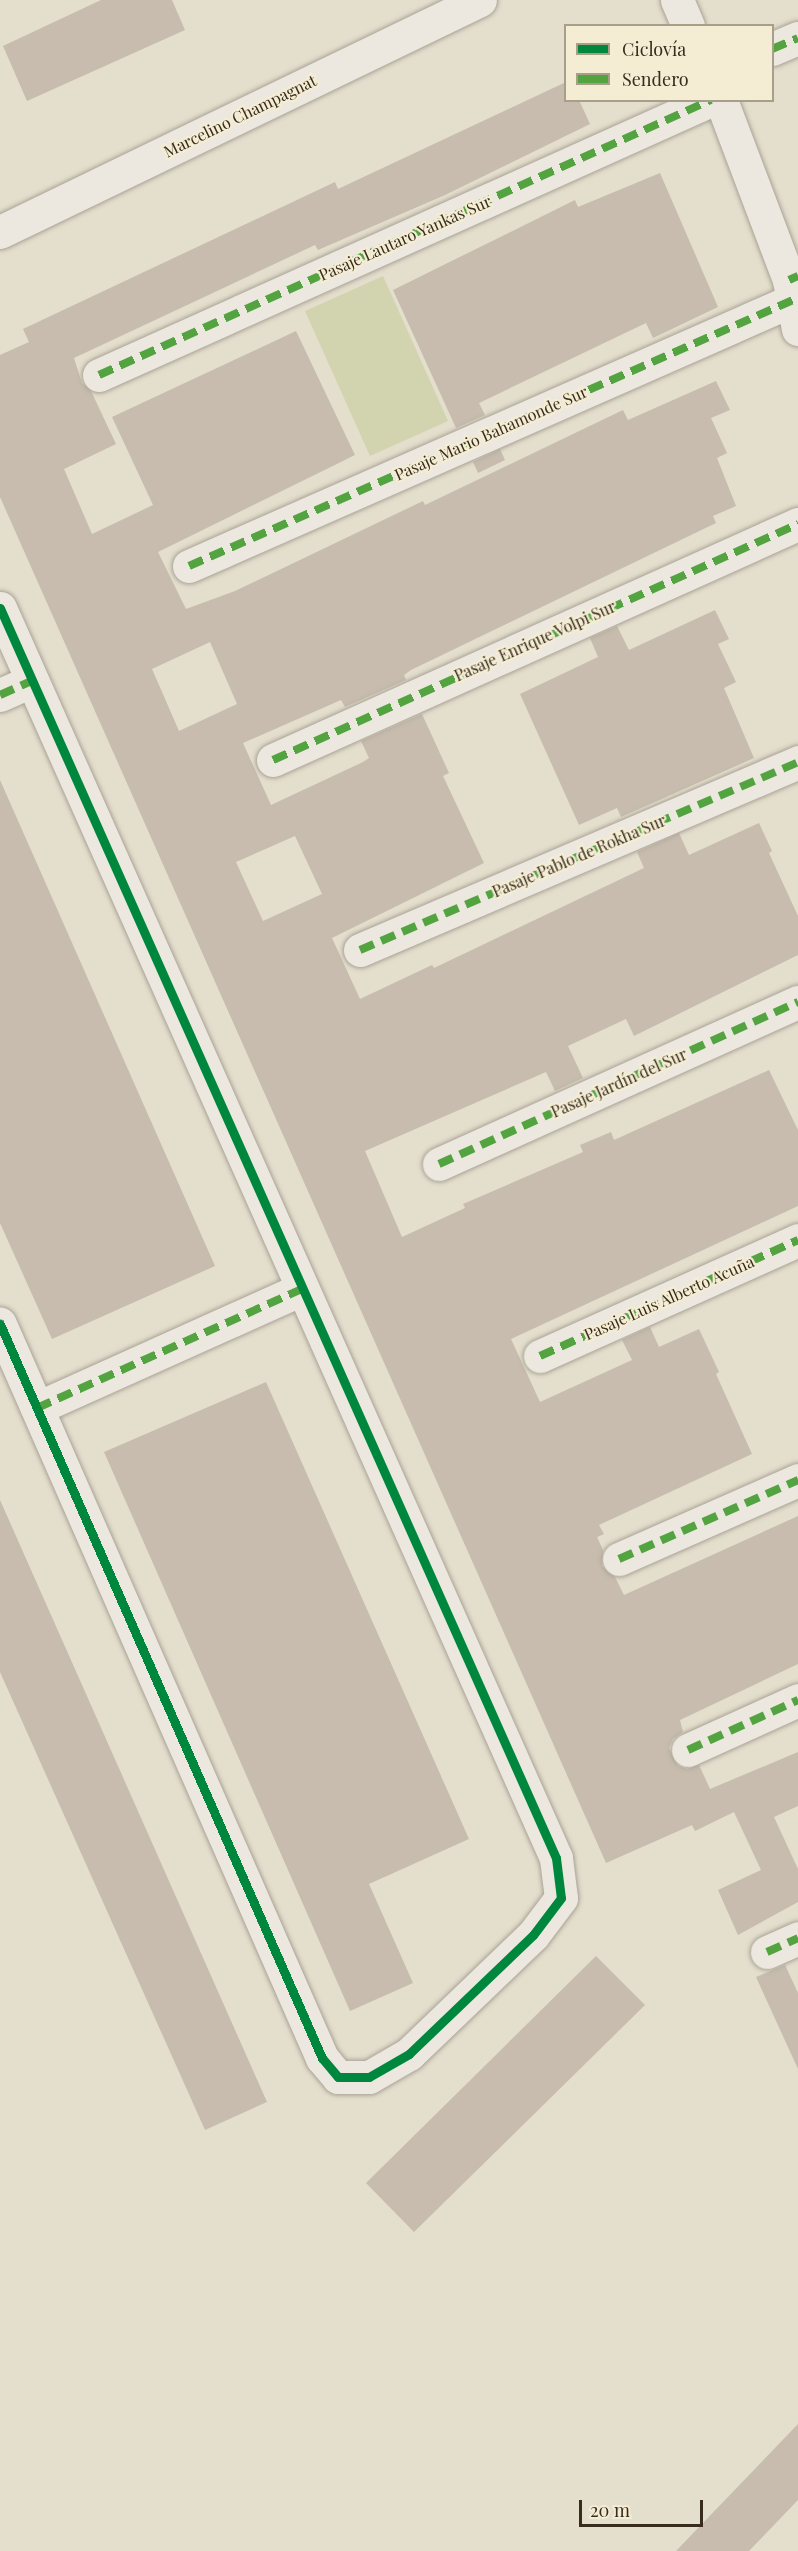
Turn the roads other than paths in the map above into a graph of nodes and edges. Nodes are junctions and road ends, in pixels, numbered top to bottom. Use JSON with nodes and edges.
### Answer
{"nodes":[{"id":1,"x":480,"y":0,"type":"edge"},
{"id":2,"x":677,"y":0,"type":"edge"},
{"id":3,"x":687,"y":24,"type":"edge"},
{"id":4,"x":798,"y":38,"type":"edge"},
{"id":5,"x":774,"y":48,"type":"edge"},
{"id":6,"x":707,"y":102,"type":"edge"},
{"id":7,"x":722,"y":102,"type":"edge"},
{"id":8,"x":0,"y":232,"type":"edge"},
{"id":9,"x":794,"y":296,"type":"edge"},
{"id":10,"x":99,"y":375,"type":"dead end"},
{"id":11,"x":798,"y":524,"type":"edge"},
{"id":12,"x":189,"y":566,"type":"dead end"},
{"id":13,"x":0,"y":608,"type":"edge"},
{"id":14,"x":32,"y":681,"type":"junction"},
{"id":15,"x":0,"y":695,"type":"edge"},
{"id":16,"x":273,"y":760,"type":"dead end"},
{"id":17,"x":798,"y":762,"type":"edge"},
{"id":18,"x":360,"y":950,"type":"dead end"},
{"id":19,"x":798,"y":1002,"type":"edge"},
{"id":20,"x":439,"y":1164,"type":"dead end"},
{"id":21,"x":798,"y":1240,"type":"edge"},
{"id":22,"x":302,"y":1288,"type":"junction"},
{"id":23,"x":0,"y":1324,"type":"edge"},
{"id":24,"x":540,"y":1356,"type":"dead end"},
{"id":25,"x":37,"y":1408,"type":"junction"},
{"id":26,"x":798,"y":1480,"type":"edge"},
{"id":27,"x":619,"y":1559,"type":"dead end"},
{"id":28,"x":798,"y":1700,"type":"edge"},
{"id":29,"x":688,"y":1749,"type":"dead end"},
{"id":30,"x":798,"y":1938,"type":"edge"},
{"id":31,"x":767,"y":1952,"type":"dead end"}],
"edges":[{"from":1,"to":8,"type":"street","name":"Marcelino Champagnat"},
{"from":2,"to":3,"type":"street"},
{"from":4,"to":5,"type":"street"},
{"from":6,"to":10,"type":"street","name":"Pasaje Lautaro Yankas Sur"},
{"from":7,"to":9,"type":"street"},
{"from":9,"to":12,"type":"street","name":"Pasaje Mario Bahamonde Sur"},
{"from":11,"to":16,"type":"street","name":"Pasaje Enrique Volpi Sur"},
{"from":13,"to":14,"type":"street"},
{"from":14,"to":15,"type":"street"},
{"from":14,"to":22,"type":"street"},
{"from":17,"to":18,"type":"street","name":"Pasaje Pablo de Rokha Sur"},
{"from":19,"to":20,"type":"street","name":"Pasaje Jardín del Sur"},
{"from":21,"to":24,"type":"street","name":"Pasaje Luis Alberto Acuña"},
{"from":22,"to":25,"type":"street"},
{"from":22,"to":25,"type":"street"},
{"from":23,"to":25,"type":"street"},
{"from":26,"to":27,"type":"street"},
{"from":28,"to":29,"type":"street"},
{"from":30,"to":31,"type":"street"}]}
